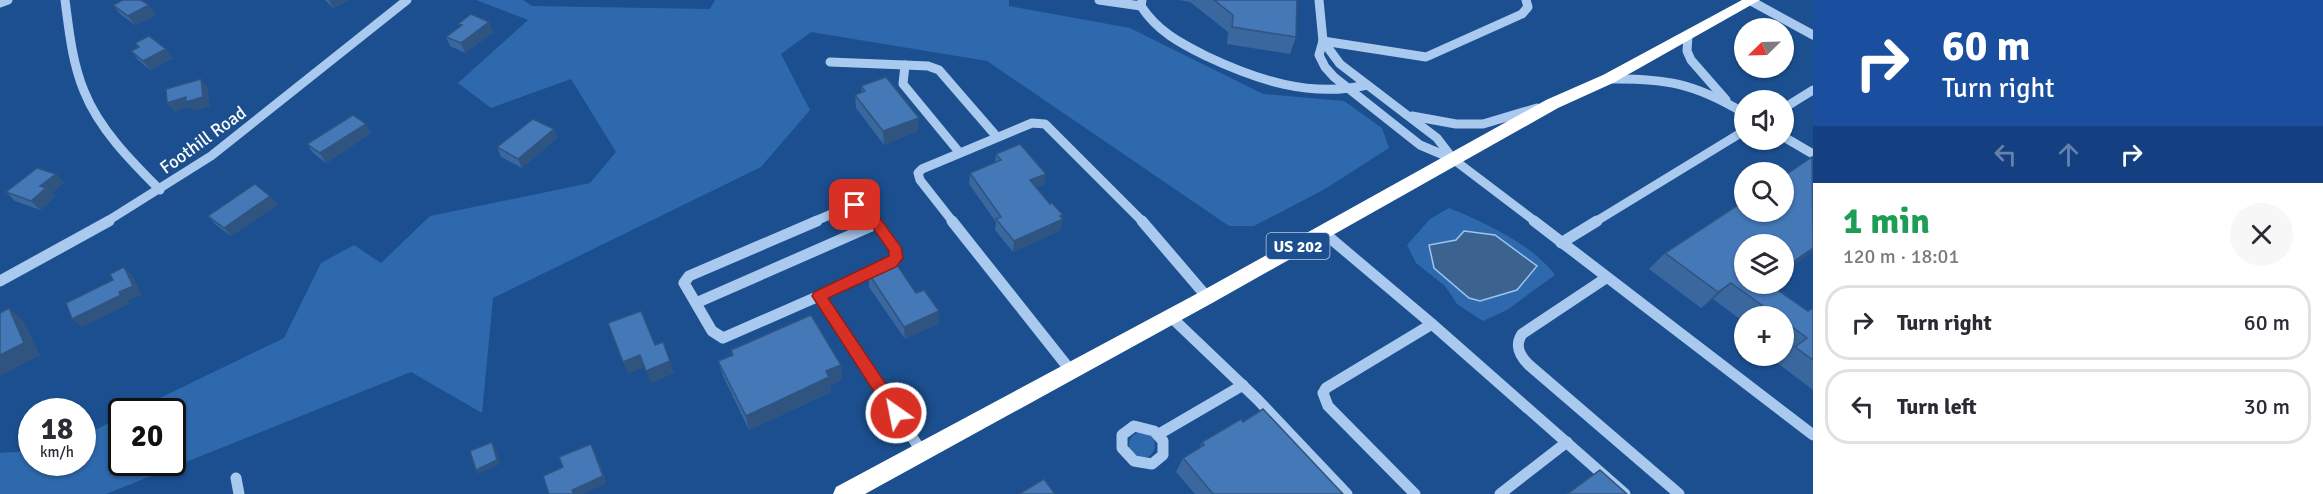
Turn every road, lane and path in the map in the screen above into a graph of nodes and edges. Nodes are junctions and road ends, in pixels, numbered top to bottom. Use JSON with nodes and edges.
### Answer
{"nodes":[{"id":1,"x":8,"y":0,"type":"edge"},
{"id":2,"x":65,"y":0,"type":"edge"},
{"id":3,"x":407,"y":0,"type":"edge"},
{"id":4,"x":1099,"y":0,"type":"edge"},
{"id":5,"x":1319,"y":0,"type":"edge"},
{"id":6,"x":1526,"y":0,"type":"edge"},
{"id":7,"x":1752,"y":1,"type":"edge"},
{"id":8,"x":0,"y":3,"type":"edge"},
{"id":9,"x":1141,"y":3,"type":"edge"},
{"id":10,"x":1688,"y":35,"type":"junction"},
{"id":11,"x":1813,"y":35,"type":"edge"},
{"id":12,"x":1323,"y":41,"type":"junction"},
{"id":13,"x":830,"y":62,"type":"dead end"},
{"id":14,"x":905,"y":65,"type":"junction"},
{"id":15,"x":1608,"y":79,"type":"junction"},
{"id":16,"x":1367,"y":85,"type":"junction"},
{"id":17,"x":1349,"y":90,"type":"junction"},
{"id":18,"x":1813,"y":90,"type":"edge"},
{"id":19,"x":1794,"y":102,"type":"edge"},
{"id":20,"x":1728,"y":103,"type":"junction"},
{"id":21,"x":1552,"y":104,"type":"junction"},
{"id":22,"x":1734,"y":107,"type":"edge"},
{"id":23,"x":1407,"y":115,"type":"junction"},
{"id":24,"x":997,"y":137,"type":"junction"},
{"id":25,"x":1734,"y":137,"type":"edge"},
{"id":26,"x":1794,"y":142,"type":"edge"},
{"id":27,"x":959,"y":152,"type":"junction"},
{"id":28,"x":1813,"y":154,"type":"edge"},
{"id":29,"x":1453,"y":159,"type":"junction"},
{"id":30,"x":160,"y":190,"type":"junction"},
{"id":31,"x":876,"y":224,"type":"junction"},
{"id":32,"x":1323,"y":232,"type":"junction"},
{"id":33,"x":1561,"y":243,"type":"junction"},
{"id":34,"x":1606,"y":278,"type":"junction"},
{"id":35,"x":0,"y":281,"type":"edge"},
{"id":36,"x":819,"y":296,"type":"junction"},
{"id":37,"x":1207,"y":297,"type":"junction"},
{"id":38,"x":696,"y":303,"type":"junction"},
{"id":39,"x":1170,"y":316,"type":"junction"},
{"id":40,"x":1432,"y":324,"type":"junction"},
{"id":41,"x":1071,"y":371,"type":"junction"},
{"id":42,"x":1243,"y":385,"type":"junction"},
{"id":43,"x":1159,"y":434,"type":"dead end"},
{"id":44,"x":1813,"y":435,"type":"edge"},
{"id":45,"x":1567,"y":442,"type":"junction"},
{"id":46,"x":922,"y":452,"type":"junction"},
{"id":47,"x":236,"y":478,"type":"dead end"},
{"id":48,"x":239,"y":494,"type":"edge"},
{"id":49,"x":844,"y":494,"type":"edge"},
{"id":50,"x":1347,"y":494,"type":"edge"},
{"id":51,"x":1415,"y":494,"type":"edge"},
{"id":52,"x":1500,"y":494,"type":"edge"},
{"id":53,"x":1625,"y":494,"type":"edge"},
{"id":54,"x":1679,"y":494,"type":"edge"}],
"edges":[{"from":1,"to":8,"type":"street"},
{"from":2,"to":30,"type":"street"},
{"from":3,"to":30,"type":"street","name":"Foothill Road"},
{"from":4,"to":9,"type":"street"},
{"from":5,"to":12,"type":"street"},
{"from":6,"to":12,"type":"street"},
{"from":7,"to":10,"type":"highway","number":"US 202"},
{"from":7,"to":11,"type":"street"},
{"from":9,"to":17,"type":"street"},
{"from":10,"to":15,"type":"highway","number":"US 202"},
{"from":10,"to":20,"type":"street"},
{"from":12,"to":16,"type":"street"},
{"from":12,"to":17,"type":"street"},
{"from":13,"to":14,"type":"street"},
{"from":14,"to":24,"type":"street"},
{"from":14,"to":27,"type":"street"},
{"from":15,"to":20,"type":"street"},
{"from":15,"to":21,"type":"highway","number":"US 202"},
{"from":16,"to":17,"type":"street"},
{"from":16,"to":23,"type":"street"},
{"from":17,"to":29,"type":"street"},
{"from":18,"to":19,"type":"street"},
{"from":20,"to":22,"type":"street"},
{"from":21,"to":23,"type":"street"},
{"from":21,"to":29,"type":"highway","number":"US 202"},
{"from":23,"to":29,"type":"street"},
{"from":24,"to":27,"type":"street"},
{"from":24,"to":37,"type":"street"},
{"from":25,"to":33,"type":"street"},
{"from":26,"to":28,"type":"street"},
{"from":27,"to":41,"type":"street"},
{"from":29,"to":32,"type":"highway","number":"US 202"},
{"from":29,"to":33,"type":"street"},
{"from":30,"to":35,"type":"street","name":"Foothill Road"},
{"from":31,"to":36,"type":"street"},
{"from":31,"to":38,"type":"street"},
{"from":31,"to":38,"type":"street"},
{"from":32,"to":37,"type":"highway","number":"US 202"},
{"from":32,"to":40,"type":"street"},
{"from":33,"to":34,"type":"street"},
{"from":34,"to":44,"type":"street"},
{"from":34,"to":54,"type":"street"},
{"from":36,"to":38,"type":"street"},
{"from":36,"to":46,"type":"street"},
{"from":37,"to":39,"type":"highway","number":"US 202"},
{"from":39,"to":41,"type":"highway","number":"US 202"},
{"from":39,"to":42,"type":"street"},
{"from":40,"to":45,"type":"street"},
{"from":40,"to":51,"type":"street"},
{"from":41,"to":46,"type":"highway","number":"US 202"},
{"from":42,"to":43,"type":"street"},
{"from":42,"to":50,"type":"street"},
{"from":45,"to":52,"type":"street"},
{"from":45,"to":53,"type":"street"},
{"from":46,"to":49,"type":"highway","number":"US 202"},
{"from":47,"to":48,"type":"street"}]}
